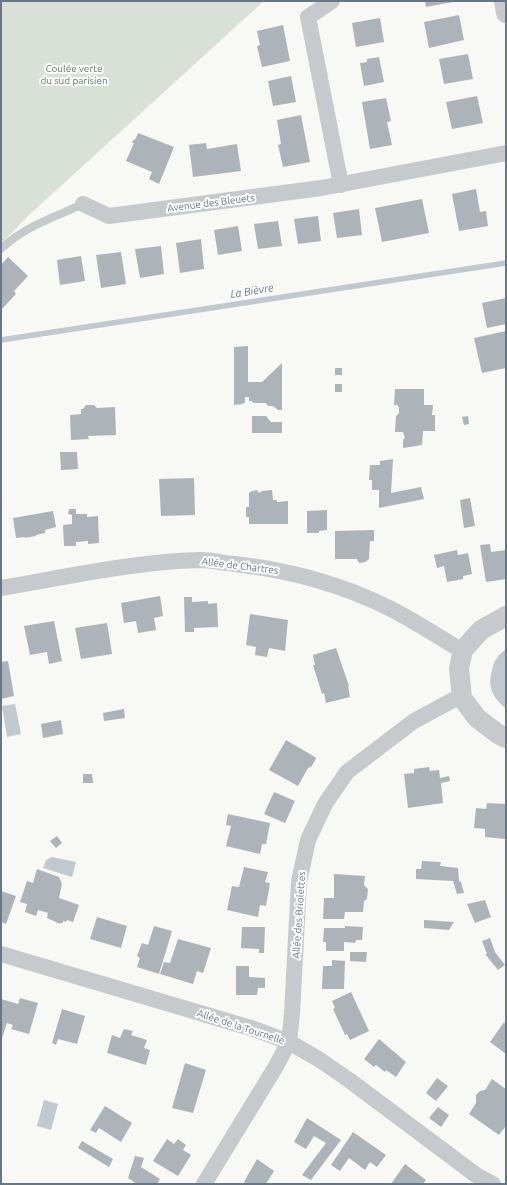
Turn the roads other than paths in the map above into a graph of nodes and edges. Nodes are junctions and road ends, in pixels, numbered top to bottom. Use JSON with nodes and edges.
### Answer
{"nodes":[{"id":1,"x":332,"y":1,"type":"edge"},
{"id":2,"x":504,"y":1,"type":"edge"},
{"id":3,"x":506,"y":13,"type":"edge"},
{"id":4,"x":506,"y":153,"type":"edge"},
{"id":5,"x":341,"y":185,"type":"junction"},
{"id":6,"x":83,"y":204,"type":"joint"},
{"id":7,"x":1,"y":249,"type":"edge"},
{"id":8,"x":1,"y":588,"type":"edge"},
{"id":9,"x":506,"y":616,"type":"edge"},
{"id":10,"x":464,"y":650,"type":"junction"},
{"id":11,"x":462,"y":698,"type":"junction"},
{"id":12,"x":506,"y":738,"type":"edge"},
{"id":13,"x":1,"y":954,"type":"edge"},
{"id":14,"x":289,"y":1042,"type":"junction"},
{"id":15,"x":204,"y":1184,"type":"edge"},
{"id":16,"x":493,"y":1184,"type":"edge"}],
"edges":[{"from":1,"to":5,"type":"street"},
{"from":2,"to":3,"type":"street"},
{"from":4,"to":5,"type":"street","name":"Avenue des Bleuets"},
{"from":5,"to":6,"type":"street","name":"Avenue des Bleuets"},
{"from":6,"to":7,"type":"lane"},
{"from":8,"to":10,"type":"street","name":"Allée de Chartres"},
{"from":9,"to":10,"type":"street"},
{"from":10,"to":11,"type":"street"},
{"from":11,"to":12,"type":"street"},
{"from":11,"to":14,"type":"street","name":"Allée des Briolettes"},
{"from":13,"to":14,"type":"street","name":"Allée de la Tournelle"},
{"from":14,"to":15,"type":"street","name":"Allée des Briolettes"},
{"from":14,"to":16,"type":"street","name":"Allée de la Tournelle"}]}
